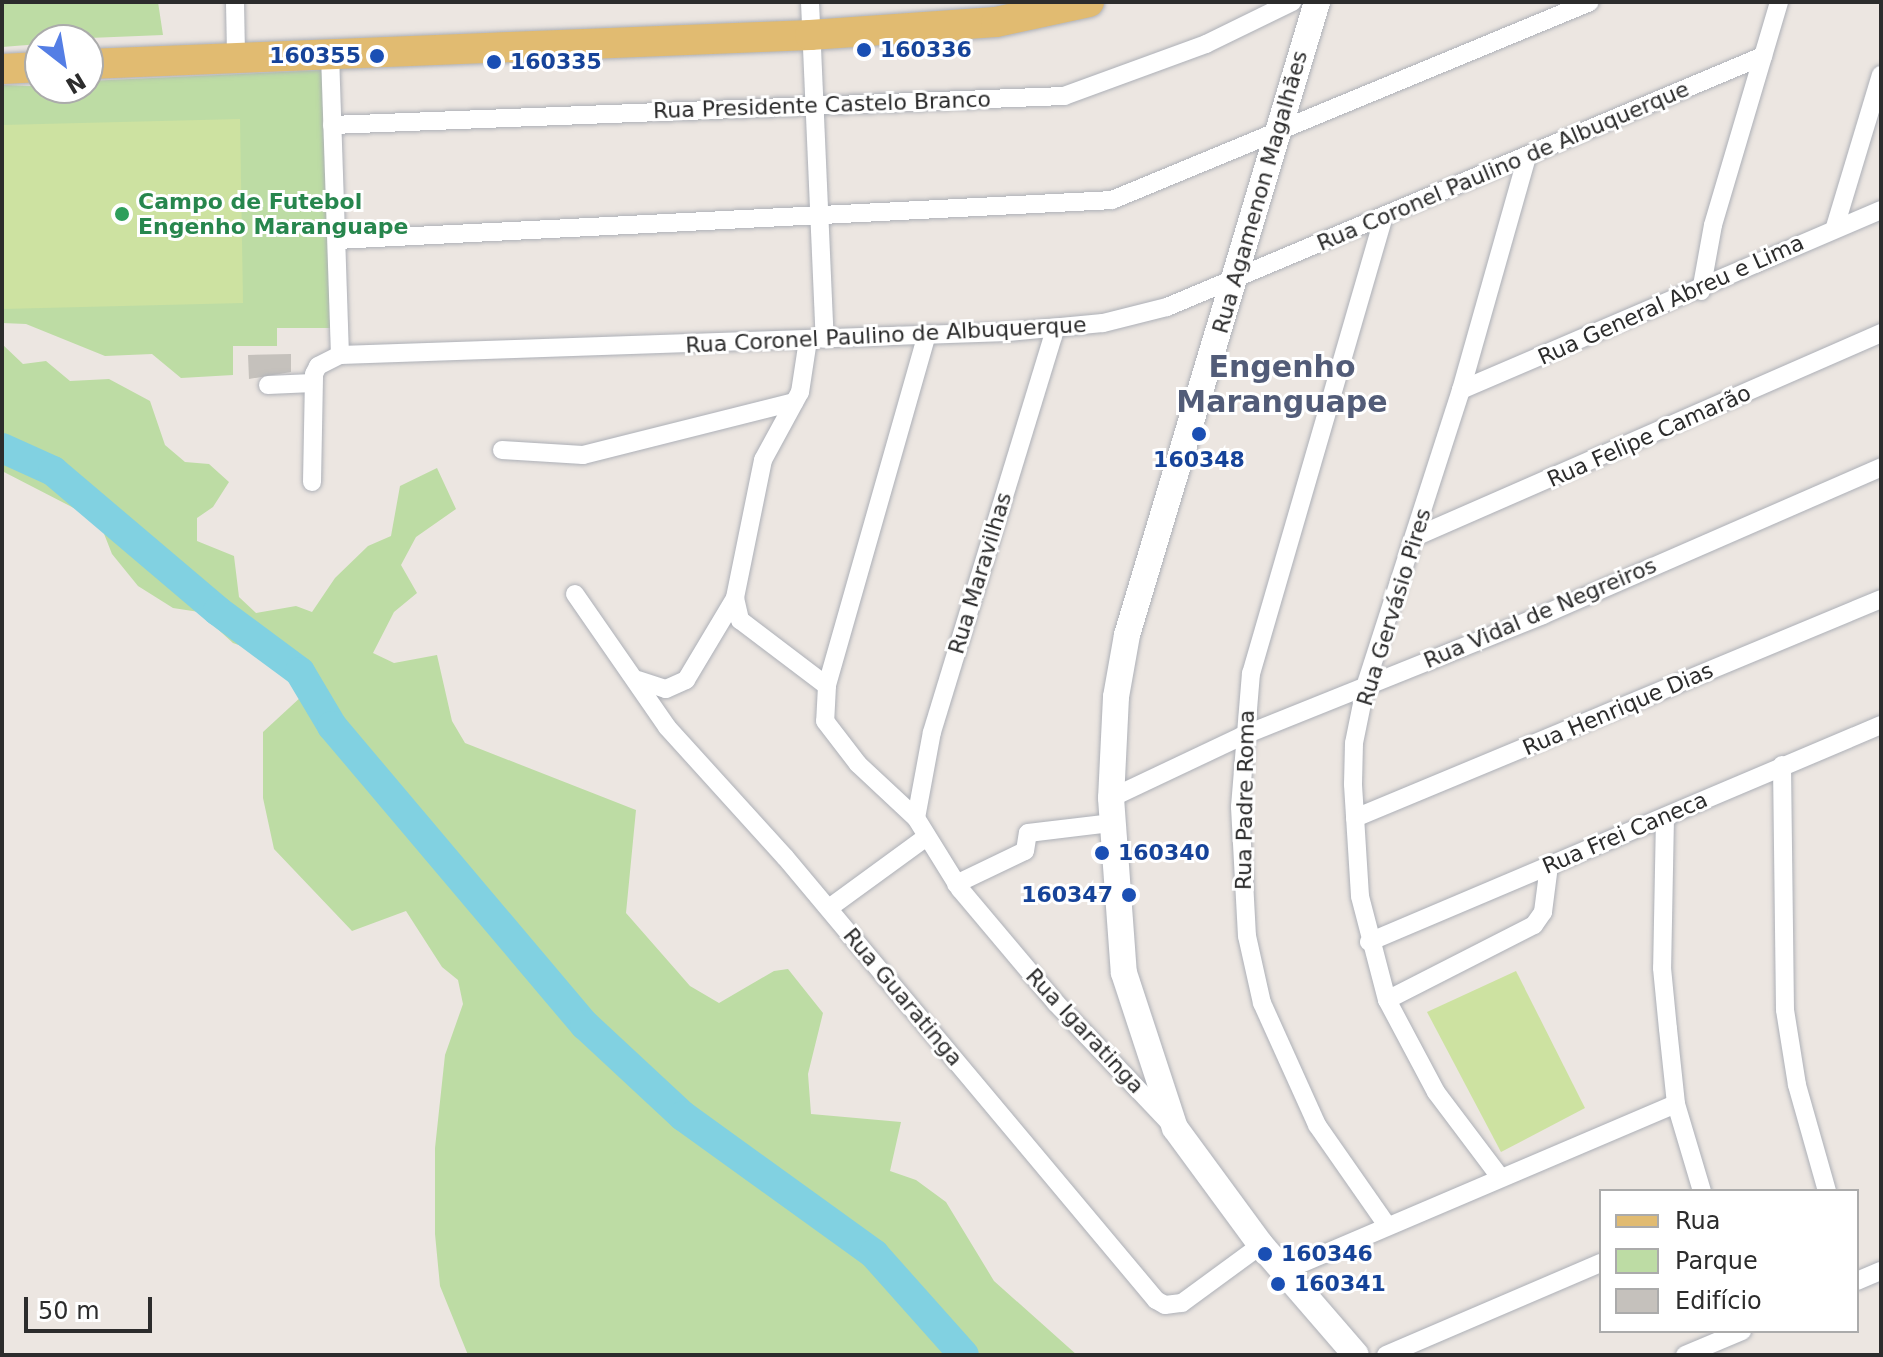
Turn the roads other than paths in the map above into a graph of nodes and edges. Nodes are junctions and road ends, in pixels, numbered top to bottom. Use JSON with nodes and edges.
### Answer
{"nodes":[{"id":1,"x":235,"y":2,"type":"edge"},
{"id":2,"x":810,"y":2,"type":"edge"},
{"id":3,"x":1089,"y":2,"type":"edge"},
{"id":4,"x":1292,"y":2,"type":"edge"},
{"id":5,"x":1317,"y":2,"type":"edge"},
{"id":6,"x":1590,"y":2,"type":"edge"},
{"id":7,"x":1779,"y":2,"type":"edge"},
{"id":8,"x":810,"y":35,"type":"junction"},
{"id":9,"x":330,"y":54,"type":"junction"},
{"id":10,"x":236,"y":56,"type":"junction"},
{"id":11,"x":1763,"y":56,"type":"junction"},
{"id":12,"x":104,"y":63,"type":"edge"},
{"id":13,"x":24,"y":68,"type":"edge"},
{"id":14,"x":2,"y":69,"type":"edge"},
{"id":15,"x":1881,"y":75,"type":"edge"},
{"id":16,"x":814,"y":104,"type":"junction"},
{"id":17,"x":332,"y":125,"type":"junction"},
{"id":18,"x":1278,"y":131,"type":"junction"},
{"id":19,"x":1527,"y":156,"type":"junction"},
{"id":20,"x":1881,"y":210,"type":"edge"},
{"id":21,"x":1384,"y":216,"type":"junction"},
{"id":22,"x":820,"y":217,"type":"junction"},
{"id":23,"x":1835,"y":227,"type":"junction"},
{"id":24,"x":337,"y":240,"type":"junction"},
{"id":25,"x":1236,"y":279,"type":"junction"},
{"id":26,"x":1701,"y":291,"type":"junction"},
{"id":27,"x":1055,"y":330,"type":"junction"},
{"id":28,"x":1881,"y":333,"type":"edge"},
{"id":29,"x":927,"y":334,"type":"junction"},
{"id":30,"x":816,"y":339,"type":"junction"},
{"id":31,"x":340,"y":355,"type":"junction"},
{"id":32,"x":313,"y":383,"type":"junction"},
{"id":33,"x":268,"y":385,"type":"dead end"},
{"id":34,"x":1461,"y":390,"type":"junction"},
{"id":35,"x":794,"y":402,"type":"junction"},
{"id":36,"x":502,"y":450,"type":"dead end"},
{"id":37,"x":1881,"y":467,"type":"edge"},
{"id":38,"x":312,"y":482,"type":"dead end"},
{"id":39,"x":1415,"y":537,"type":"junction"},
{"id":40,"x":575,"y":594,"type":"dead end"},
{"id":41,"x":735,"y":598,"type":"junction"},
{"id":42,"x":1881,"y":599,"type":"edge"},
{"id":43,"x":638,"y":680,"type":"junction"},
{"id":44,"x":1366,"y":684,"type":"junction"},
{"id":45,"x":827,"y":686,"type":"junction"},
{"id":46,"x":1881,"y":725,"type":"edge"},
{"id":47,"x":1242,"y":736,"type":"junction"},
{"id":48,"x":1782,"y":765,"type":"junction"},
{"id":49,"x":1111,"y":810,"type":"junction"},
{"id":50,"x":1665,"y":817,"type":"junction"},
{"id":51,"x":916,"y":818,"type":"junction"},
{"id":52,"x":1355,"y":818,"type":"junction"},
{"id":53,"x":925,"y":838,"type":"junction"},
{"id":54,"x":1549,"y":866,"type":"junction"},
{"id":55,"x":956,"y":884,"type":"junction"},
{"id":56,"x":829,"y":908,"type":"junction"},
{"id":57,"x":1369,"y":942,"type":"junction"},
{"id":58,"x":1387,"y":1000,"type":"junction"},
{"id":59,"x":1676,"y":1104,"type":"junction"},
{"id":60,"x":1175,"y":1128,"type":"junction"},
{"id":61,"x":1500,"y":1177,"type":"junction"},
{"id":62,"x":1701,"y":1189,"type":"edge"},
{"id":63,"x":1826,"y":1189,"type":"edge"},
{"id":64,"x":1386,"y":1224,"type":"junction"},
{"id":65,"x":1261,"y":1245,"type":"junction"},
{"id":66,"x":1599,"y":1264,"type":"edge"},
{"id":67,"x":1284,"y":1271,"type":"junction"},
{"id":68,"x":1881,"y":1271,"type":"edge"},
{"id":69,"x":1859,"y":1278,"type":"edge"},
{"id":70,"x":1737,"y":1333,"type":"edge"},
{"id":71,"x":1356,"y":1355,"type":"edge"},
{"id":72,"x":1386,"y":1355,"type":"edge"},
{"id":73,"x":1685,"y":1355,"type":"edge"}],
"edges":[{"from":1,"to":10,"type":"street"},
{"from":2,"to":8,"type":"street"},
{"from":3,"to":8,"type":"main road"},
{"from":4,"to":16,"type":"street","name":"Rua Presidente Castelo Branco"},
{"from":5,"to":18,"type":"street","name":"Rua Agamenon Magalhães"},
{"from":6,"to":18,"type":"street"},
{"from":7,"to":11,"type":"street"},
{"from":8,"to":9,"type":"main road"},
{"from":8,"to":16,"type":"street"},
{"from":9,"to":10,"type":"main road"},
{"from":9,"to":17,"type":"street"},
{"from":10,"to":12,"type":"main road"},
{"from":11,"to":19,"type":"street","name":"Rua Coronel Paulino de Albuquerque"},
{"from":11,"to":26,"type":"street"},
{"from":13,"to":14,"type":"main road"},
{"from":15,"to":23,"type":"street"},
{"from":16,"to":17,"type":"street","name":"Rua Presidente Castelo Branco"},
{"from":16,"to":22,"type":"street"},
{"from":17,"to":24,"type":"street"},
{"from":18,"to":22,"type":"street"},
{"from":18,"to":25,"type":"street","name":"Rua Agamenon Magalhães"},
{"from":19,"to":21,"type":"street","name":"Rua Coronel Paulino de Albuquerque"},
{"from":19,"to":34,"type":"street","name":"Rua Gervásio Pires"},
{"from":20,"to":23,"type":"street","name":"Rua General Abreu e Lima"},
{"from":21,"to":25,"type":"street","name":"Rua Coronel Paulino de Albuquerque"},
{"from":21,"to":47,"type":"street","name":"Rua Padre Roma"},
{"from":22,"to":24,"type":"street"},
{"from":22,"to":30,"type":"street"},
{"from":23,"to":26,"type":"street","name":"Rua General Abreu e Lima"},
{"from":24,"to":31,"type":"street"},
{"from":25,"to":27,"type":"street","name":"Rua Coronel Paulino de Albuquerque"},
{"from":25,"to":49,"type":"street","name":"Rua Agamenon Magalhães"},
{"from":26,"to":34,"type":"street","name":"Rua General Abreu e Lima"},
{"from":27,"to":29,"type":"street","name":"Rua Coronel Paulino de Albuquerque"},
{"from":27,"to":51,"type":"street","name":"Rua Maravilhas"},
{"from":28,"to":39,"type":"street","name":"Rua Felipe Camarão"},
{"from":29,"to":30,"type":"street","name":"Rua Coronel Paulino de Albuquerque"},
{"from":29,"to":45,"type":"street"},
{"from":30,"to":31,"type":"street","name":"Rua Coronel Paulino de Albuquerque"},
{"from":30,"to":35,"type":"street"},
{"from":31,"to":32,"type":"street"},
{"from":32,"to":33,"type":"street"},
{"from":32,"to":38,"type":"street"},
{"from":34,"to":39,"type":"street","name":"Rua Gervásio Pires"},
{"from":35,"to":36,"type":"street"},
{"from":35,"to":41,"type":"street"},
{"from":37,"to":44,"type":"street","name":"Rua Vidal de Negreiros"},
{"from":39,"to":44,"type":"street","name":"Rua Gervásio Pires"},
{"from":40,"to":43,"type":"street","name":"Rua Guaratinga"},
{"from":41,"to":43,"type":"street"},
{"from":41,"to":45,"type":"street"},
{"from":42,"to":52,"type":"street","name":"Rua Henrique Dias"},
{"from":43,"to":56,"type":"street","name":"Rua Guaratinga"},
{"from":44,"to":47,"type":"street","name":"Rua Vidal de Negreiros"},
{"from":44,"to":52,"type":"street","name":"Rua Gervásio Pires"},
{"from":45,"to":51,"type":"street","name":"Rua Igaratinga"},
{"from":46,"to":48,"type":"street","name":"Rua Frei Caneca"},
{"from":47,"to":49,"type":"street","name":"Rua Vidal de Negreiros"},
{"from":47,"to":64,"type":"street","name":"Rua Padre Roma"},
{"from":48,"to":50,"type":"street","name":"Rua Frei Caneca"},
{"from":48,"to":63,"type":"street"},
{"from":49,"to":55,"type":"street","name":"Rua Vidal de Negreiros"},
{"from":49,"to":60,"type":"street","name":"Rua Agamenon Magalhães"},
{"from":50,"to":54,"type":"street","name":"Rua Frei Caneca"},
{"from":50,"to":59,"type":"street"},
{"from":51,"to":53,"type":"street","name":"Rua Igaratinga"},
{"from":52,"to":57,"type":"street","name":"Rua Gervásio Pires"},
{"from":53,"to":55,"type":"street","name":"Rua Igaratinga"},
{"from":53,"to":56,"type":"street"},
{"from":54,"to":57,"type":"street","name":"Rua Frei Caneca"},
{"from":54,"to":58,"type":"street"},
{"from":55,"to":60,"type":"street","name":"Rua Igaratinga"},
{"from":56,"to":65,"type":"street","name":"Rua Guaratinga"},
{"from":57,"to":58,"type":"street","name":"Rua Gervásio Pires"},
{"from":58,"to":61,"type":"street","name":"Rua Gervásio Pires"},
{"from":59,"to":61,"type":"street"},
{"from":59,"to":62,"type":"street"},
{"from":60,"to":65,"type":"street","name":"Rua Igaratinga"},
{"from":61,"to":64,"type":"street"},
{"from":64,"to":67,"type":"street"},
{"from":65,"to":67,"type":"street","name":"Rua Igaratinga"},
{"from":66,"to":72,"type":"street"},
{"from":67,"to":71,"type":"street","name":"Rua Igaratinga"},
{"from":68,"to":69,"type":"street"},
{"from":70,"to":73,"type":"street"}]}
